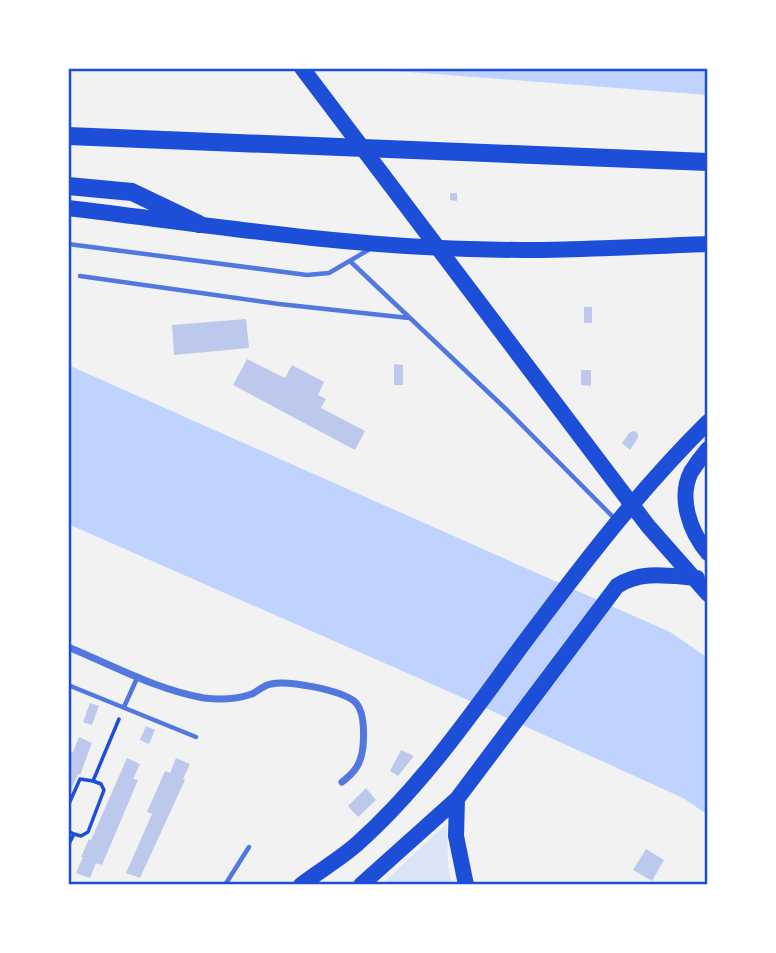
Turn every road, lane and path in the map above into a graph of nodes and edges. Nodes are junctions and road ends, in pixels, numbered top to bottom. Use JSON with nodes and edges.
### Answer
{"nodes":[{"id":1,"x":302,"y":68,"type":"edge"},
{"id":2,"x":68,"y":136,"type":"edge"},
{"id":3,"x":708,"y":162,"type":"edge"},
{"id":4,"x":68,"y":186,"type":"edge"},
{"id":5,"x":68,"y":208,"type":"edge"},
{"id":6,"x":199,"y":224,"type":"junction"},
{"id":7,"x":68,"y":244,"type":"edge"},
{"id":8,"x":379,"y":244,"type":"junction"},
{"id":9,"x":708,"y":244,"type":"edge"},
{"id":10,"x":351,"y":262,"type":"junction"},
{"id":11,"x":80,"y":276,"type":"dead end"},
{"id":12,"x":409,"y":318,"type":"junction"},
{"id":13,"x":708,"y":422,"type":"edge"},
{"id":14,"x":708,"y":449,"type":"edge"},
{"id":15,"x":618,"y":521,"type":"junction"},
{"id":16,"x":708,"y":552,"type":"edge"},
{"id":17,"x":708,"y":580,"type":"edge"},
{"id":18,"x":708,"y":594,"type":"edge"},
{"id":19,"x":68,"y":647,"type":"edge"},
{"id":20,"x":138,"y":676,"type":"junction"},
{"id":21,"x":68,"y":685,"type":"edge"},
{"id":22,"x":124,"y":708,"type":"junction"},
{"id":23,"x":196,"y":737,"type":"dead end"},
{"id":24,"x":93,"y":781,"type":"junction"},
{"id":25,"x":342,"y":782,"type":"dead end"},
{"id":26,"x":457,"y":799,"type":"junction"},
{"id":27,"x":68,"y":806,"type":"edge"},
{"id":28,"x":68,"y":831,"type":"edge"},
{"id":29,"x":74,"y":834,"type":"junction"},
{"id":30,"x":68,"y":846,"type":"edge"},
{"id":31,"x":249,"y":847,"type":"dead end"},
{"id":32,"x":225,"y":885,"type":"edge"},
{"id":33,"x":301,"y":885,"type":"edge"},
{"id":34,"x":362,"y":885,"type":"edge"},
{"id":35,"x":466,"y":885,"type":"edge"}],
"edges":[{"from":1,"to":18,"type":"highway"},
{"from":2,"to":3,"type":"highway"},
{"from":4,"to":6,"type":"highway"},
{"from":5,"to":6,"type":"highway"},
{"from":6,"to":8,"type":"highway"},
{"from":7,"to":10,"type":"lane"},
{"from":8,"to":9,"type":"highway"},
{"from":8,"to":10,"type":"lane"},
{"from":10,"to":12,"type":"lane"},
{"from":11,"to":12,"type":"lane"},
{"from":12,"to":15,"type":"lane"},
{"from":13,"to":15,"type":"highway"},
{"from":14,"to":16,"type":"highway"},
{"from":15,"to":33,"type":"highway"},
{"from":17,"to":26,"type":"highway"},
{"from":19,"to":20,"type":"street"},
{"from":20,"to":22,"type":"lane"},
{"from":20,"to":25,"type":"street"},
{"from":21,"to":22,"type":"lane"},
{"from":22,"to":23,"type":"lane"},
{"from":22,"to":24,"type":"path"},
{"from":24,"to":27,"type":"path"},
{"from":24,"to":29,"type":"path"},
{"from":26,"to":34,"type":"highway"},
{"from":26,"to":35,"type":"highway"},
{"from":28,"to":29,"type":"path"},
{"from":29,"to":30,"type":"path"},
{"from":31,"to":32,"type":"lane"}]}
